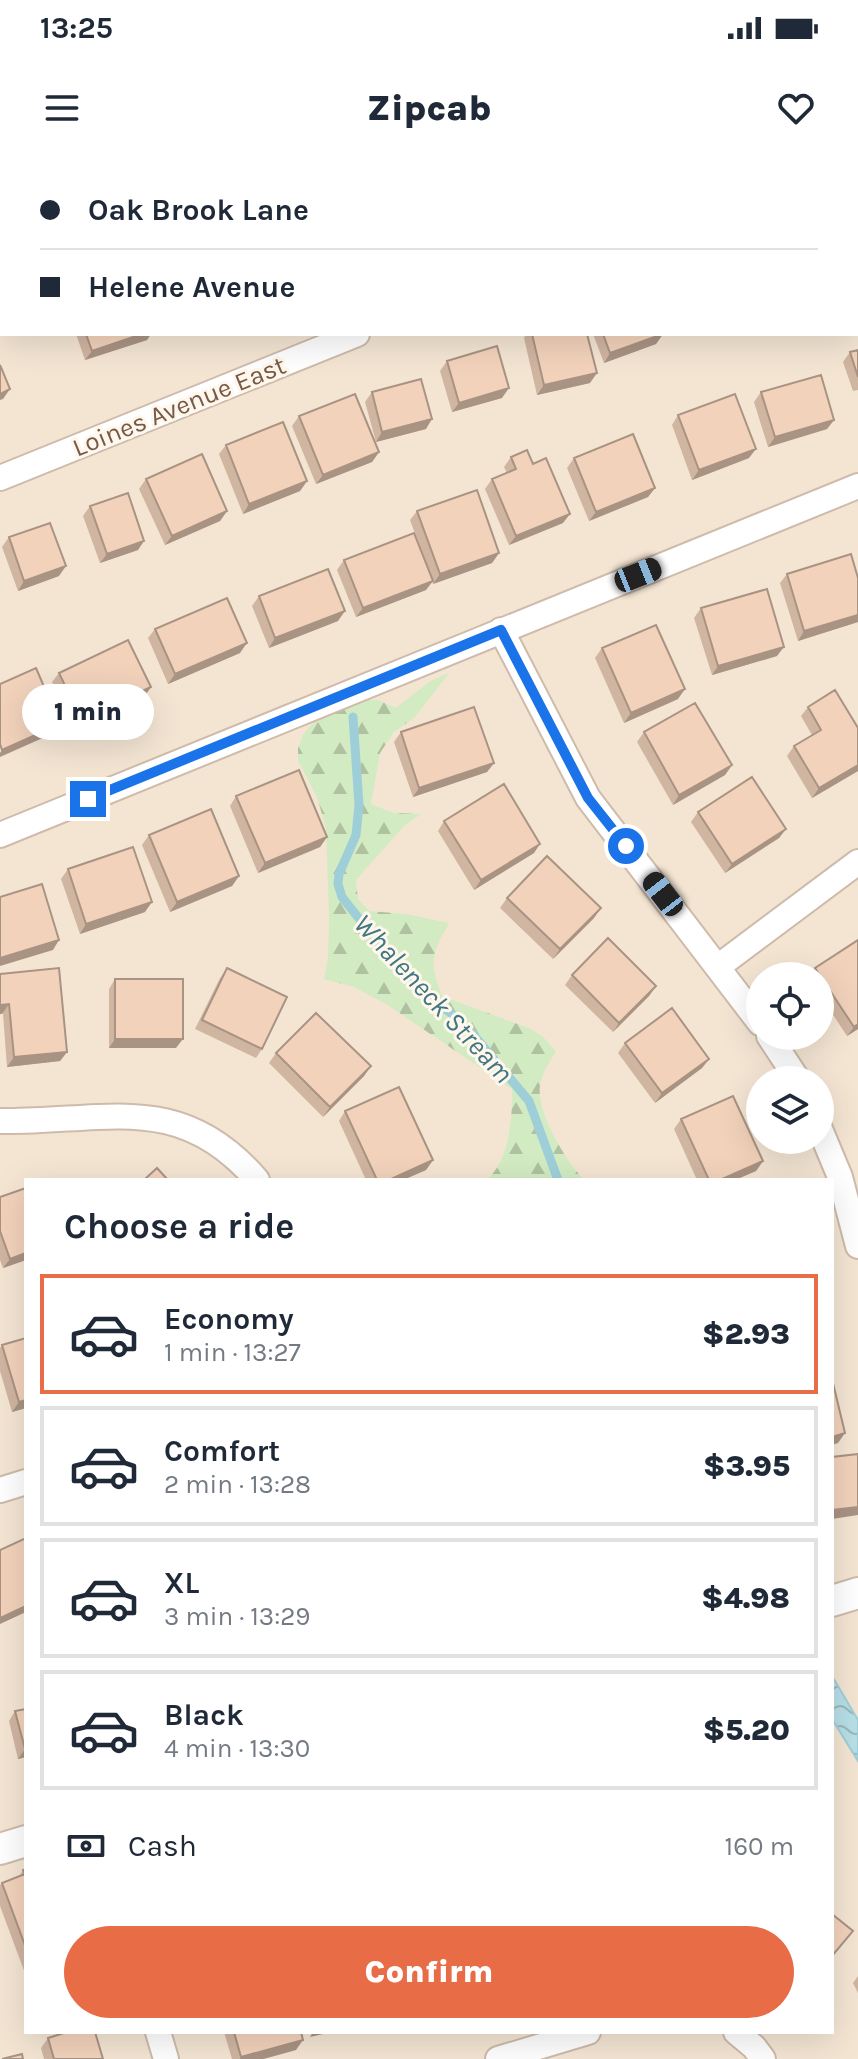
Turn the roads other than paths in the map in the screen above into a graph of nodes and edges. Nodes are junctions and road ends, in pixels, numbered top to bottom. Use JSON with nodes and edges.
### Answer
{"nodes":[{"id":1,"x":352,"y":336,"type":"edge"},
{"id":2,"x":0,"y":478,"type":"edge"},
{"id":3,"x":858,"y":486,"type":"edge"},
{"id":4,"x":501,"y":630,"type":"junction"},
{"id":5,"x":0,"y":835,"type":"edge"},
{"id":6,"x":858,"y":862,"type":"edge"},
{"id":7,"x":719,"y":966,"type":"junction"},
{"id":8,"x":746,"y":1004,"type":"edge"},
{"id":9,"x":0,"y":1121,"type":"edge"},
{"id":10,"x":830,"y":1154,"type":"edge"},
{"id":11,"x":255,"y":1178,"type":"edge"},
{"id":12,"x":857,"y":1239,"type":"edge"},
{"id":13,"x":24,"y":1483,"type":"edge"},
{"id":14,"x":0,"y":1490,"type":"edge"},
{"id":15,"x":858,"y":1593,"type":"edge"},
{"id":16,"x":834,"y":1600,"type":"edge"},
{"id":17,"x":24,"y":1842,"type":"edge"},
{"id":18,"x":0,"y":1849,"type":"edge"},
{"id":19,"x":159,"y":2034,"type":"edge"},
{"id":20,"x":581,"y":2034,"type":"edge"},
{"id":21,"x":166,"y":2059,"type":"edge"},
{"id":22,"x":498,"y":2059,"type":"edge"}],
"edges":[{"from":1,"to":2,"type":"street","name":"Loines Avenue East"},
{"from":3,"to":4,"type":"street"},
{"from":4,"to":5,"type":"street"},
{"from":4,"to":7,"type":"street"},
{"from":6,"to":7,"type":"street"},
{"from":7,"to":8,"type":"street"},
{"from":9,"to":11,"type":"street"},
{"from":10,"to":12,"type":"street"},
{"from":13,"to":14,"type":"street"},
{"from":15,"to":16,"type":"street"},
{"from":17,"to":18,"type":"street"},
{"from":19,"to":21,"type":"street"},
{"from":20,"to":22,"type":"street"}]}
